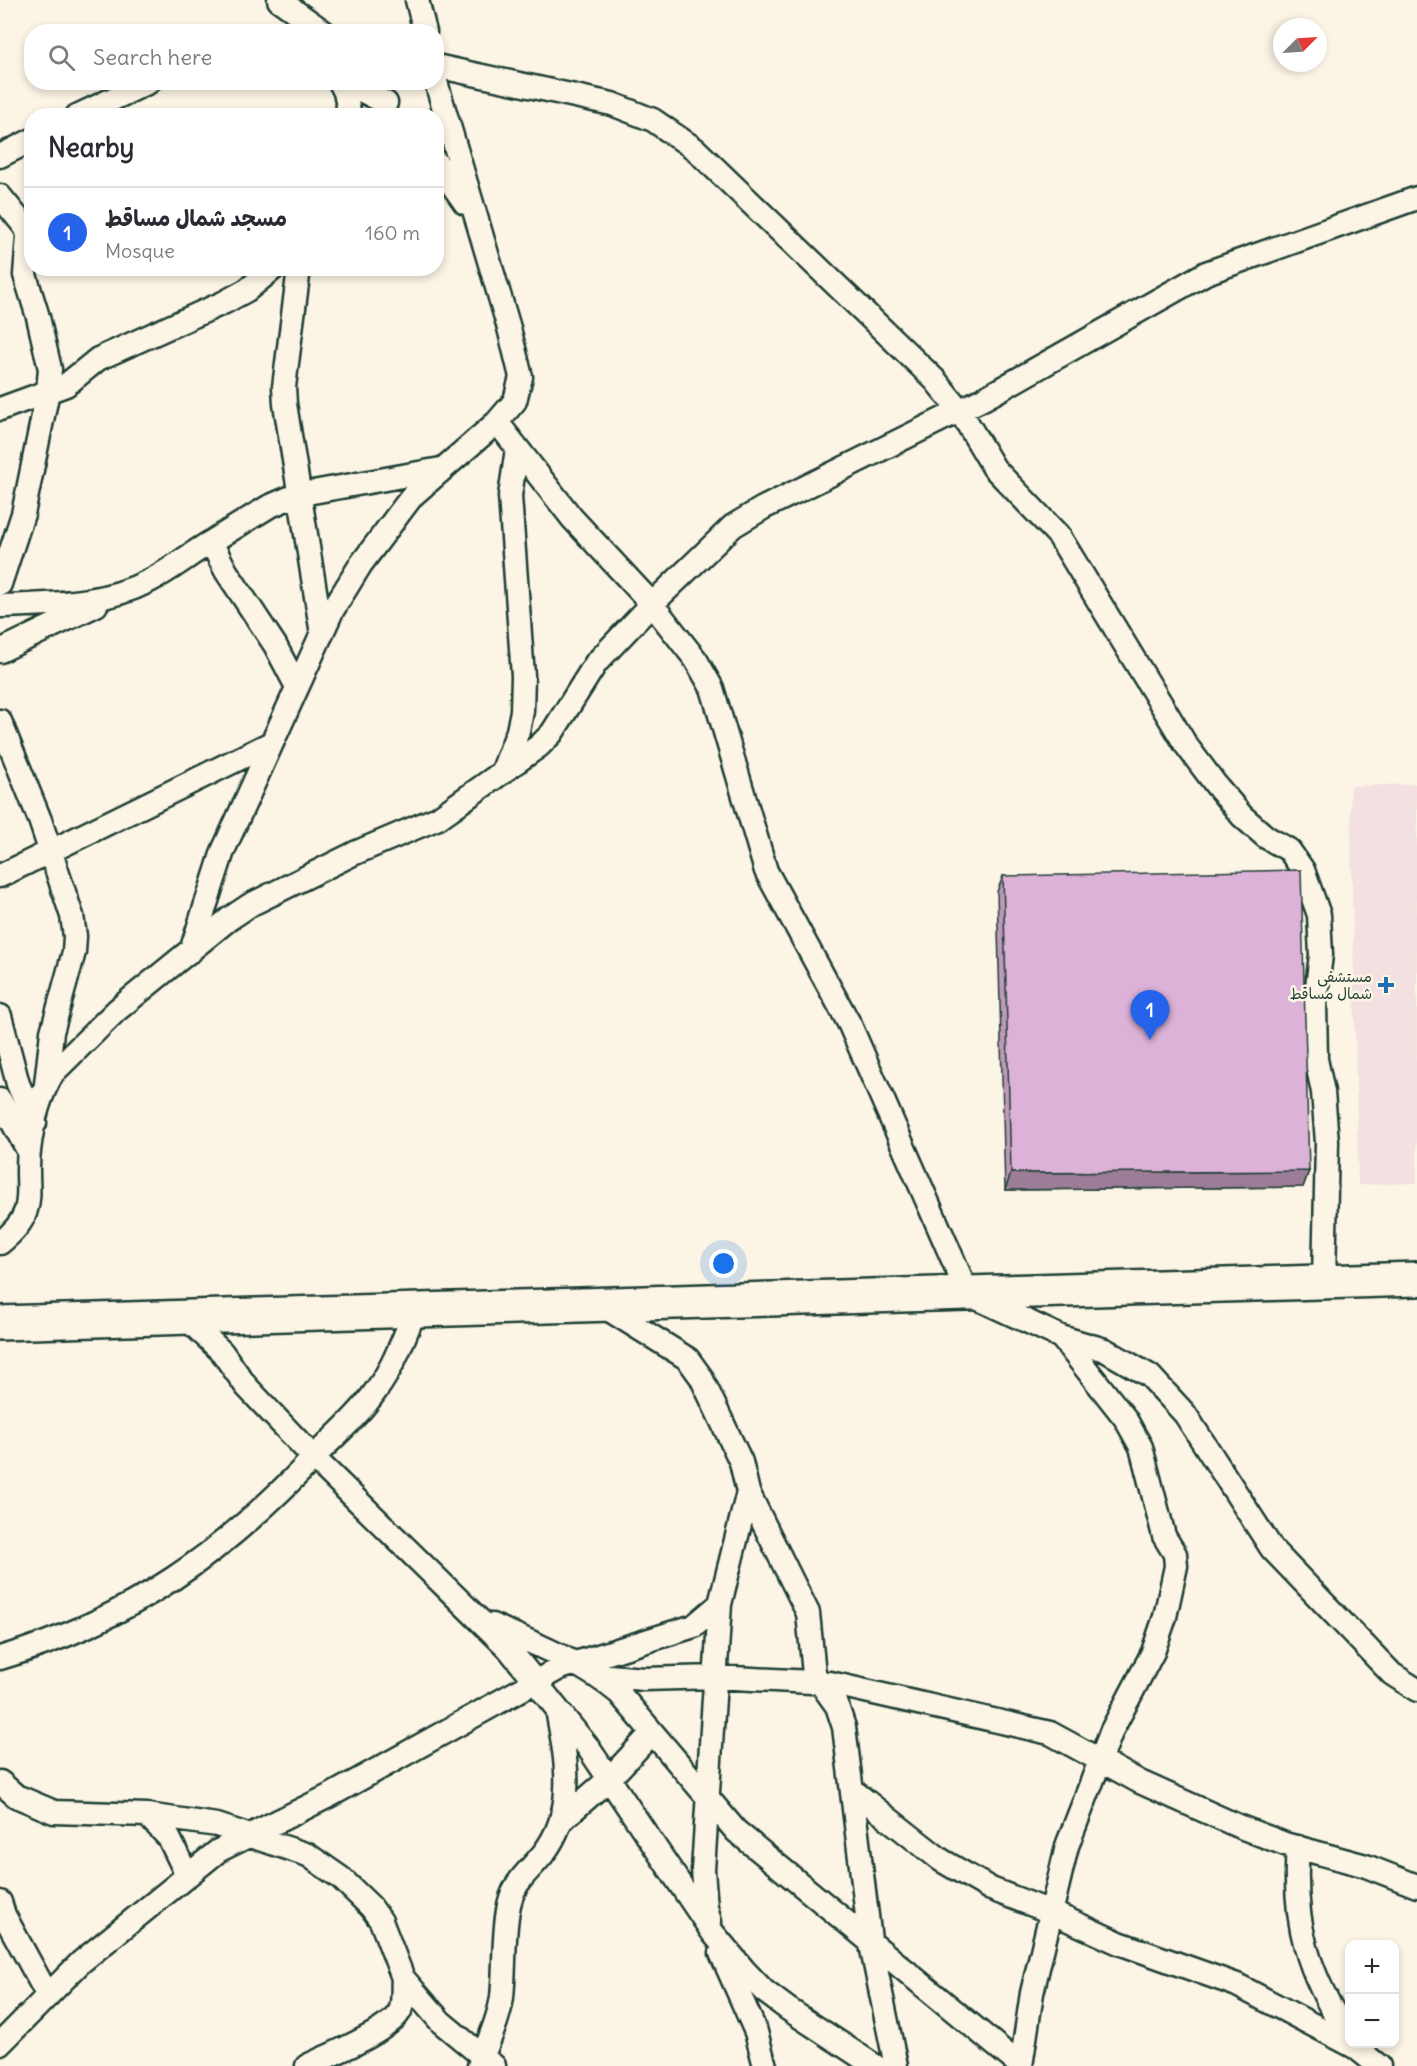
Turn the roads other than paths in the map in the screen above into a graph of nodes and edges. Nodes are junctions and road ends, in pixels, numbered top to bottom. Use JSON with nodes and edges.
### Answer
{"nodes":[{"id":1,"x":279,"y":0,"type":"edge"},
{"id":2,"x":313,"y":24,"type":"edge"},
{"id":3,"x":444,"y":68,"type":"edge"},
{"id":4,"x":132,"y":90,"type":"edge"},
{"id":5,"x":344,"y":90,"type":"edge"},
{"id":6,"x":362,"y":90,"type":"edge"},
{"id":7,"x":438,"y":90,"type":"edge"},
{"id":8,"x":381,"y":99,"type":"edge"},
{"id":9,"x":94,"y":108,"type":"edge"},
{"id":10,"x":348,"y":108,"type":"edge"},
{"id":11,"x":444,"y":108,"type":"edge"},
{"id":12,"x":444,"y":109,"type":"edge"},
{"id":13,"x":24,"y":144,"type":"edge"},
{"id":14,"x":0,"y":156,"type":"edge"},
{"id":15,"x":444,"y":174,"type":"edge"},
{"id":16,"x":0,"y":196,"type":"edge"},
{"id":17,"x":1417,"y":199,"type":"edge"},
{"id":18,"x":477,"y":222,"type":"junction"},
{"id":19,"x":24,"y":226,"type":"edge"},
{"id":20,"x":25,"y":276,"type":"edge"},
{"id":21,"x":262,"y":276,"type":"edge"},
{"id":22,"x":298,"y":276,"type":"edge"},
{"id":23,"x":48,"y":391,"type":"junction"},
{"id":24,"x":0,"y":409,"type":"edge"},
{"id":25,"x":960,"y":411,"type":"junction"},
{"id":26,"x":497,"y":422,"type":"junction"},
{"id":27,"x":517,"y":449,"type":"junction"},
{"id":28,"x":443,"y":469,"type":"junction"},
{"id":29,"x":301,"y":494,"type":"junction"},
{"id":30,"x":211,"y":542,"type":"junction"},
{"id":31,"x":0,"y":584,"type":"edge"},
{"id":32,"x":127,"y":591,"type":"junction"},
{"id":33,"x":652,"y":604,"type":"junction"},
{"id":34,"x":0,"y":606,"type":"edge"},
{"id":35,"x":321,"y":634,"type":"junction"},
{"id":36,"x":0,"y":651,"type":"edge"},
{"id":37,"x":297,"y":687,"type":"junction"},
{"id":38,"x":0,"y":721,"type":"edge"},
{"id":39,"x":271,"y":743,"type":"junction"},
{"id":40,"x":502,"y":773,"type":"junction"},
{"id":41,"x":50,"y":852,"type":"junction"},
{"id":42,"x":0,"y":876,"type":"edge"},
{"id":43,"x":191,"y":951,"type":"junction"},
{"id":44,"x":0,"y":1017,"type":"edge"},
{"id":45,"x":46,"y":1085,"type":"junction"},
{"id":46,"x":0,"y":1100,"type":"edge"},
{"id":47,"x":35,"y":1123,"type":"junction"},
{"id":48,"x":29,"y":1152,"type":"junction"},
{"id":49,"x":0,"y":1243,"type":"edge"},
{"id":50,"x":1417,"y":1279,"type":"edge"},
{"id":51,"x":1324,"y":1282,"type":"junction"},
{"id":52,"x":968,"y":1294,"type":"junction"},
{"id":53,"x":603,"y":1306,"type":"junction"},
{"id":54,"x":415,"y":1311,"type":"junction"},
{"id":55,"x":186,"y":1318,"type":"junction"},
{"id":56,"x":0,"y":1323,"type":"edge"},
{"id":57,"x":1061,"y":1336,"type":"junction"},
{"id":58,"x":314,"y":1458,"type":"junction"},
{"id":59,"x":748,"y":1492,"type":"junction"},
{"id":60,"x":720,"y":1604,"type":"junction"},
{"id":61,"x":484,"y":1621,"type":"junction"},
{"id":62,"x":0,"y":1658,"type":"edge"},
{"id":63,"x":575,"y":1663,"type":"junction"},
{"id":64,"x":597,"y":1675,"type":"junction"},
{"id":65,"x":715,"y":1677,"type":"junction"},
{"id":66,"x":534,"y":1682,"type":"junction"},
{"id":67,"x":819,"y":1683,"type":"junction"},
{"id":68,"x":1417,"y":1690,"type":"edge"},
{"id":69,"x":558,"y":1710,"type":"junction"},
{"id":70,"x":652,"y":1733,"type":"junction"},
{"id":71,"x":1100,"y":1760,"type":"junction"},
{"id":72,"x":610,"y":1778,"type":"junction"},
{"id":73,"x":0,"y":1782,"type":"edge"},
{"id":74,"x":852,"y":1790,"type":"junction"},
{"id":75,"x":707,"y":1799,"type":"junction"},
{"id":76,"x":147,"y":1815,"type":"junction"},
{"id":77,"x":562,"y":1820,"type":"junction"},
{"id":78,"x":249,"y":1834,"type":"junction"},
{"id":79,"x":1298,"y":1847,"type":"junction"},
{"id":80,"x":187,"y":1875,"type":"junction"},
{"id":81,"x":1417,"y":1886,"type":"edge"},
{"id":82,"x":0,"y":1902,"type":"edge"},
{"id":83,"x":1051,"y":1911,"type":"junction"},
{"id":84,"x":712,"y":1933,"type":"junction"},
{"id":85,"x":870,"y":1940,"type":"junction"},
{"id":86,"x":403,"y":1978,"type":"junction"},
{"id":87,"x":48,"y":1996,"type":"junction"},
{"id":88,"x":1345,"y":2031,"type":"edge"},
{"id":89,"x":1345,"y":2039,"type":"edge"},
{"id":90,"x":0,"y":2044,"type":"edge"},
{"id":91,"x":1358,"y":2048,"type":"edge"},
{"id":92,"x":486,"y":2062,"type":"edge"},
{"id":93,"x":307,"y":2066,"type":"edge"},
{"id":94,"x":765,"y":2066,"type":"edge"},
{"id":95,"x":875,"y":2066,"type":"edge"},
{"id":96,"x":896,"y":2066,"type":"edge"},
{"id":97,"x":1021,"y":2066,"type":"edge"},
{"id":98,"x":1379,"y":2066,"type":"edge"}],
"edges":[{"from":1,"to":2,"type":"street"},
{"from":3,"to":25,"type":"street"},
{"from":4,"to":9,"type":"street"},
{"from":5,"to":10,"type":"street"},
{"from":6,"to":8,"type":"street"},
{"from":7,"to":11,"type":"street"},
{"from":12,"to":18,"type":"street"},
{"from":13,"to":14,"type":"street"},
{"from":15,"to":18,"type":"street"},
{"from":16,"to":19,"type":"street"},
{"from":17,"to":25,"type":"street"},
{"from":18,"to":26,"type":"street"},
{"from":20,"to":23,"type":"street"},
{"from":21,"to":23,"type":"street"},
{"from":22,"to":29,"type":"street"},
{"from":23,"to":24,"type":"street"},
{"from":23,"to":31,"type":"street"},
{"from":25,"to":33,"type":"street"},
{"from":25,"to":51,"type":"street"},
{"from":26,"to":27,"type":"street"},
{"from":26,"to":28,"type":"street"},
{"from":27,"to":33,"type":"street"},
{"from":27,"to":40,"type":"street"},
{"from":28,"to":29,"type":"street"},
{"from":28,"to":35,"type":"street"},
{"from":29,"to":30,"type":"street"},
{"from":29,"to":35,"type":"street"},
{"from":30,"to":32,"type":"street"},
{"from":30,"to":37,"type":"street"},
{"from":32,"to":34,"type":"street"},
{"from":32,"to":36,"type":"street"},
{"from":33,"to":40,"type":"street"},
{"from":33,"to":52,"type":"street"},
{"from":35,"to":37,"type":"street"},
{"from":37,"to":39,"type":"street"},
{"from":38,"to":41,"type":"street"},
{"from":39,"to":41,"type":"street"},
{"from":39,"to":43,"type":"street"},
{"from":40,"to":43,"type":"street"},
{"from":41,"to":42,"type":"street"},
{"from":41,"to":45,"type":"street"},
{"from":43,"to":45,"type":"street"},
{"from":44,"to":47,"type":"street"},
{"from":45,"to":47,"type":"street"},
{"from":46,"to":48,"type":"street"},
{"from":47,"to":48,"type":"street"},
{"from":48,"to":49,"type":"street"},
{"from":50,"to":51,"type":"highway"},
{"from":51,"to":52,"type":"highway"},
{"from":52,"to":53,"type":"highway"},
{"from":52,"to":57,"type":"street"},
{"from":53,"to":54,"type":"highway"},
{"from":53,"to":59,"type":"street"},
{"from":54,"to":55,"type":"highway"},
{"from":54,"to":58,"type":"street"},
{"from":55,"to":56,"type":"highway"},
{"from":55,"to":58,"type":"street"},
{"from":57,"to":68,"type":"street"},
{"from":57,"to":71,"type":"street"},
{"from":58,"to":61,"type":"street"},
{"from":58,"to":62,"type":"street"},
{"from":59,"to":60,"type":"street"},
{"from":59,"to":67,"type":"street"},
{"from":60,"to":63,"type":"street"},
{"from":60,"to":65,"type":"street"},
{"from":61,"to":63,"type":"street"},
{"from":61,"to":66,"type":"street"},
{"from":63,"to":64,"type":"street"},
{"from":63,"to":66,"type":"street"},
{"from":64,"to":65,"type":"street"},
{"from":64,"to":70,"type":"street"},
{"from":65,"to":67,"type":"street"},
{"from":65,"to":75,"type":"street"},
{"from":66,"to":69,"type":"street"},
{"from":66,"to":78,"type":"street"},
{"from":67,"to":71,"type":"street"},
{"from":67,"to":74,"type":"street"},
{"from":69,"to":72,"type":"street"},
{"from":69,"to":77,"type":"street"},
{"from":70,"to":72,"type":"street"},
{"from":70,"to":75,"type":"street"},
{"from":71,"to":79,"type":"street"},
{"from":71,"to":83,"type":"street"},
{"from":72,"to":77,"type":"street"},
{"from":72,"to":84,"type":"street"},
{"from":73,"to":76,"type":"street"},
{"from":74,"to":83,"type":"street"},
{"from":74,"to":85,"type":"street"},
{"from":75,"to":84,"type":"street"},
{"from":75,"to":85,"type":"street"},
{"from":76,"to":78,"type":"street"},
{"from":76,"to":80,"type":"street"},
{"from":77,"to":92,"type":"street"},
{"from":78,"to":80,"type":"street"},
{"from":78,"to":86,"type":"street"},
{"from":79,"to":81,"type":"street"},
{"from":79,"to":88,"type":"street"},
{"from":80,"to":87,"type":"street"},
{"from":82,"to":87,"type":"street"},
{"from":83,"to":89,"type":"street"},
{"from":83,"to":97,"type":"street"},
{"from":84,"to":94,"type":"street"},
{"from":84,"to":95,"type":"street"},
{"from":85,"to":96,"type":"street"},
{"from":85,"to":97,"type":"street"},
{"from":86,"to":92,"type":"street"},
{"from":86,"to":93,"type":"street"},
{"from":87,"to":90,"type":"street"},
{"from":91,"to":98,"type":"street"}]}
